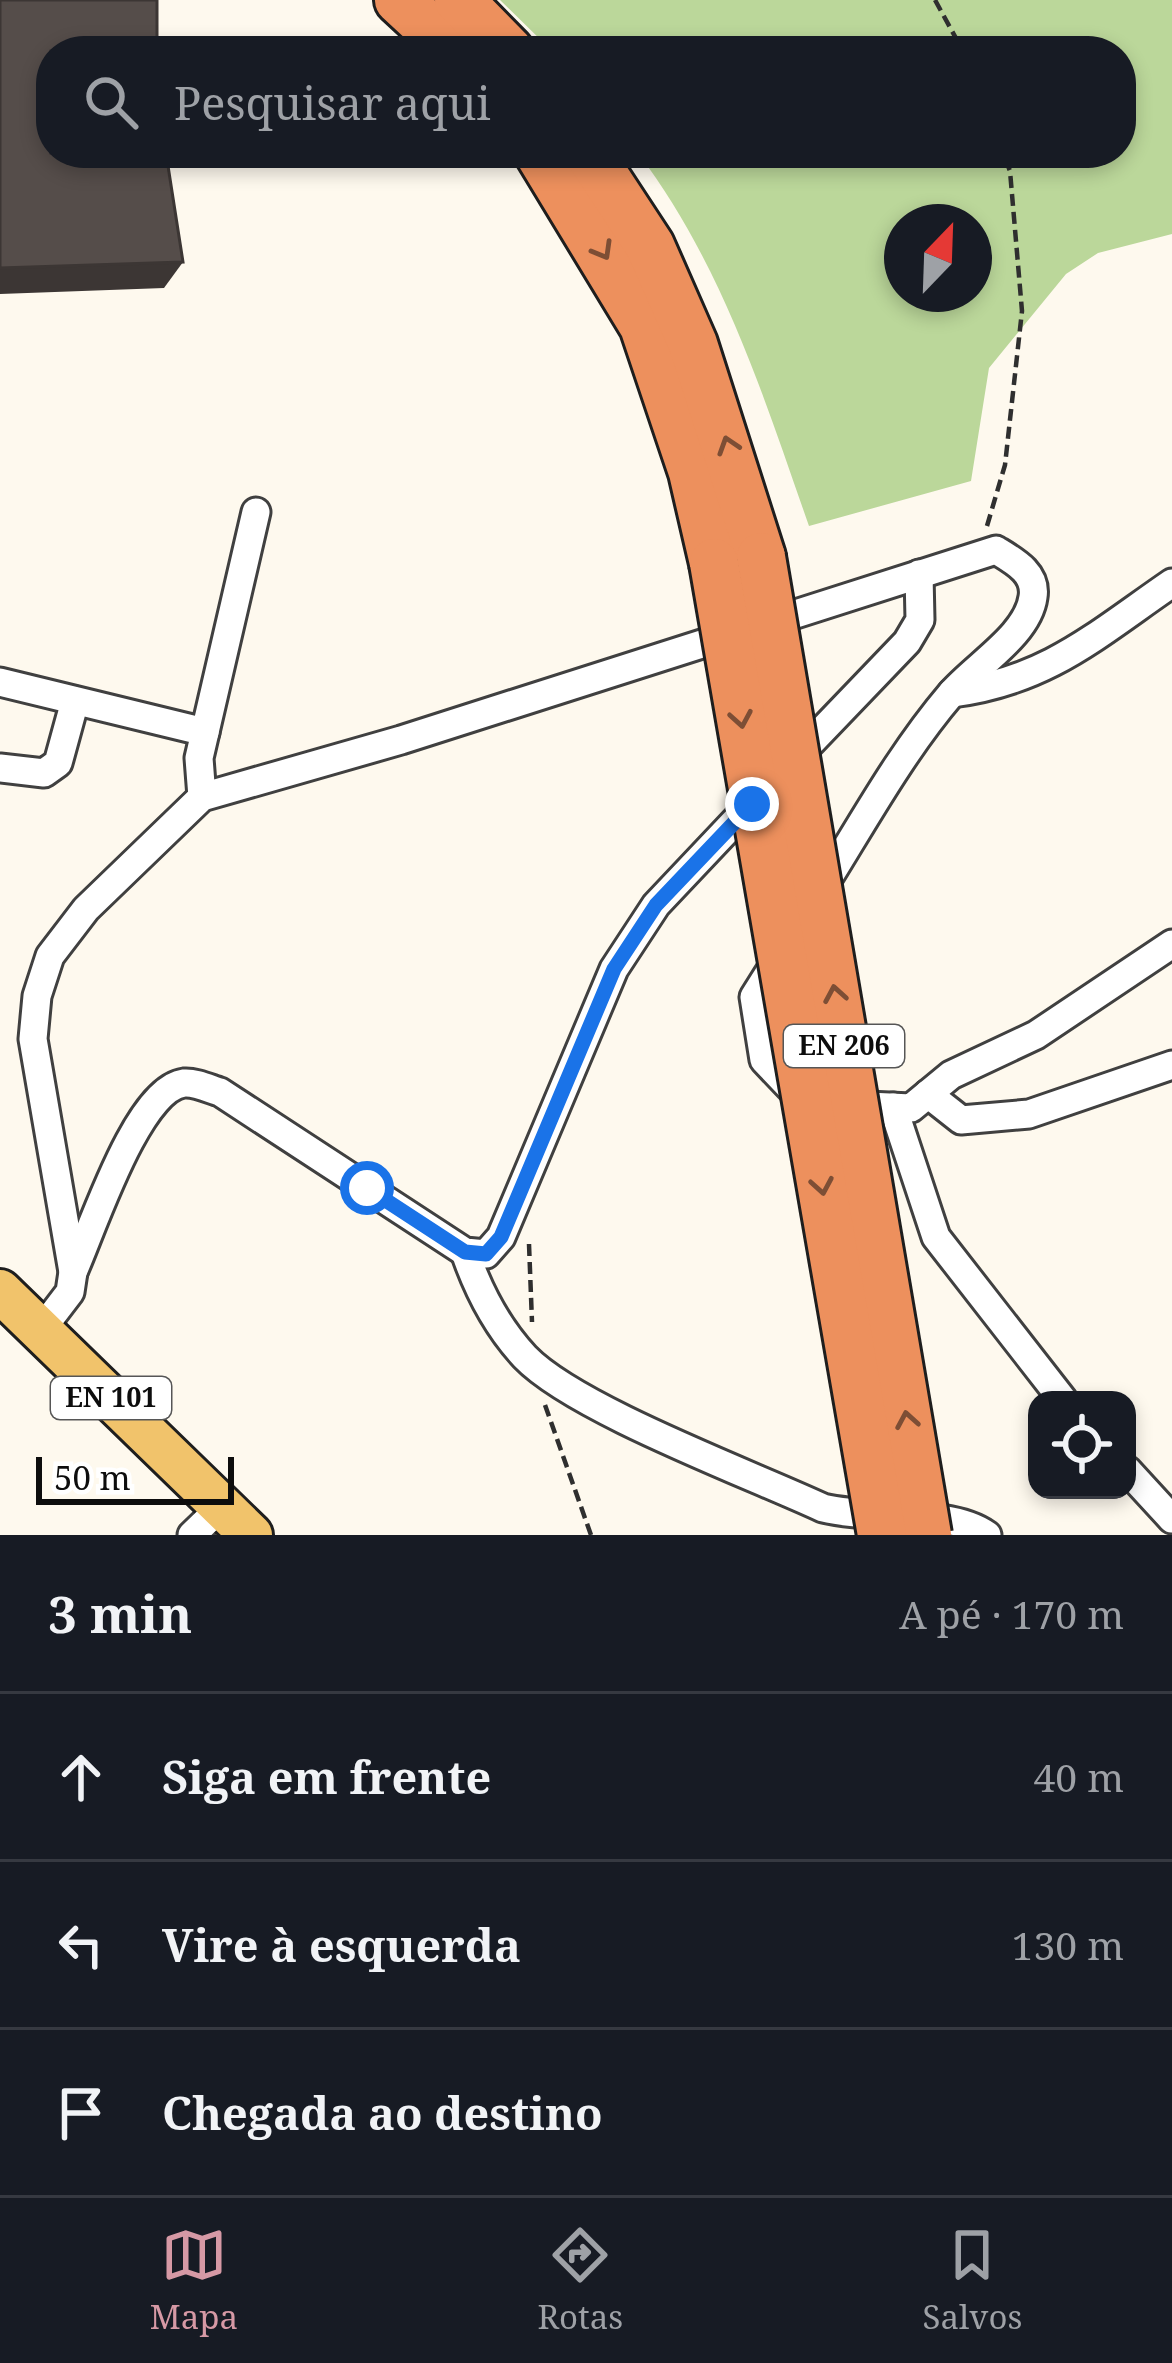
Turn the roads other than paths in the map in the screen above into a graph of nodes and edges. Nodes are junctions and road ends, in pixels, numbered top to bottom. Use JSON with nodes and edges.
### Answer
{"nodes":[{"id":1,"x":399,"y":0,"type":"edge"},
{"id":2,"x":459,"y":0,"type":"edge"},
{"id":3,"x":438,"y":36,"type":"edge"},
{"id":4,"x":494,"y":36,"type":"edge"},
{"id":5,"x":548,"y":168,"type":"edge"},
{"id":6,"x":599,"y":168,"type":"edge"},
{"id":7,"x":256,"y":512,"type":"dead end"},
{"id":8,"x":738,"y":560,"type":"junction"},
{"id":9,"x":919,"y":574,"type":"junction"},
{"id":10,"x":1172,"y":583,"type":"edge"},
{"id":11,"x":0,"y":682,"type":"edge"},
{"id":12,"x":952,"y":693,"type":"junction"},
{"id":13,"x":75,"y":700,"type":"junction"},
{"id":14,"x":205,"y":732,"type":"junction"},
{"id":15,"x":0,"y":768,"type":"edge"},
{"id":16,"x":202,"y":797,"type":"junction"},
{"id":17,"x":1172,"y":944,"type":"edge"},
{"id":18,"x":1172,"y":1065,"type":"edge"},
{"id":19,"x":928,"y":1094,"type":"junction"},
{"id":20,"x":893,"y":1107,"type":"junction"},
{"id":21,"x":465,"y":1252,"type":"junction"},
{"id":22,"x":73,"y":1272,"type":"junction"},
{"id":23,"x":0,"y":1291,"type":"edge"},
{"id":24,"x":40,"y":1330,"type":"junction"},
{"id":25,"x":1056,"y":1391,"type":"edge"},
{"id":26,"x":1136,"y":1480,"type":"edge"},
{"id":27,"x":1172,"y":1519,"type":"edge"},
{"id":28,"x":222,"y":1526,"type":"edge"},
{"id":29,"x":882,"y":1535,"type":"edge"},
{"id":30,"x":927,"y":1535,"type":"edge"},
{"id":31,"x":987,"y":1535,"type":"edge"}],
"edges":[{"from":1,"to":3,"type":"highway"},
{"from":2,"to":4,"type":"highway"},
{"from":5,"to":8,"type":"highway","number":"EN 206","one_way":true},
{"from":8,"to":6,"type":"highway","number":"EN 206","one_way":true},
{"from":7,"to":14,"type":"street"},
{"from":8,"to":29,"type":"highway","number":"EN 206","one_way":true,"bridge":true},
{"from":30,"to":8,"type":"highway","number":"EN 206","one_way":true,"bridge":true},
{"from":9,"to":12,"type":"street"},
{"from":9,"to":16,"type":"street"},
{"from":9,"to":21,"type":"street"},
{"from":10,"to":12,"type":"street"},
{"from":11,"to":13,"type":"street"},
{"from":12,"to":20,"type":"street"},
{"from":13,"to":14,"type":"street"},
{"from":13,"to":15,"type":"street"},
{"from":14,"to":16,"type":"street"},
{"from":16,"to":22,"type":"street"},
{"from":17,"to":19,"type":"street"},
{"from":18,"to":19,"type":"street"},
{"from":19,"to":20,"type":"street"},
{"from":20,"to":25,"type":"street"},
{"from":21,"to":22,"type":"street"},
{"from":21,"to":31,"type":"street"},
{"from":22,"to":24,"type":"street"},
{"from":23,"to":24,"type":"main road","number":"EN 101"},
{"from":24,"to":28,"type":"main road","number":"EN 101"},
{"from":26,"to":27,"type":"street"}]}
